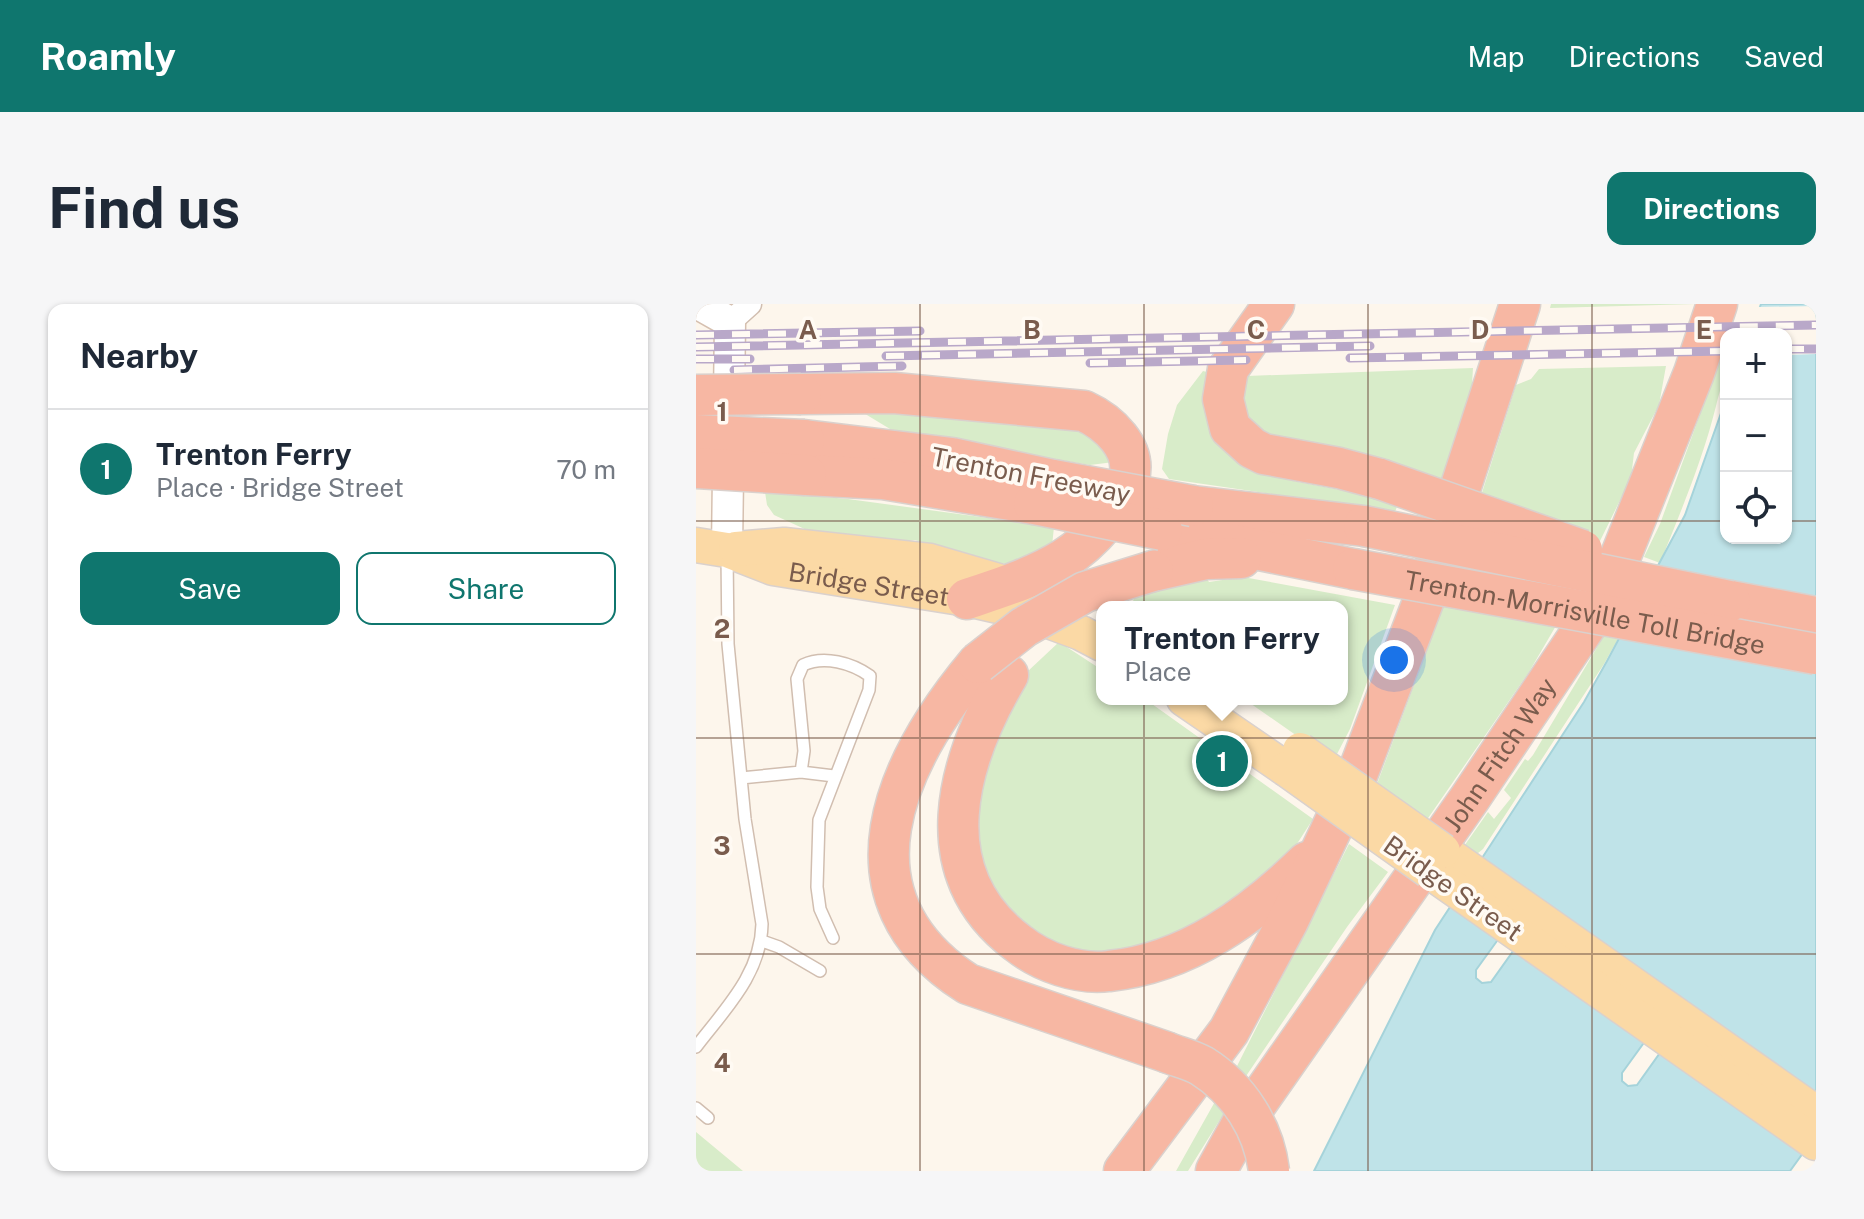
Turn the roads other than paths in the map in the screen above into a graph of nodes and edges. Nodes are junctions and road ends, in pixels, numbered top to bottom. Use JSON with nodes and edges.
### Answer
{"nodes":[{"id":1,"x":698,"y":304,"type":"edge"},
{"id":2,"x":1274,"y":304,"type":"edge"},
{"id":3,"x":1520,"y":304,"type":"edge"},
{"id":4,"x":1717,"y":304,"type":"edge"},
{"id":5,"x":740,"y":313,"type":"edge"},
{"id":6,"x":696,"y":395,"type":"edge"},
{"id":7,"x":696,"y":435,"type":"edge"},
{"id":8,"x":805,"y":458,"type":"junction"},
{"id":9,"x":696,"y":468,"type":"edge"},
{"id":10,"x":1178,"y":518,"type":"junction"},
{"id":11,"x":1364,"y":526,"type":"joint"},
{"id":12,"x":712,"y":547,"type":"edge"},
{"id":13,"x":1335,"y":564,"type":"junction"},
{"id":14,"x":1010,"y":585,"type":"junction"},
{"id":15,"x":967,"y":599,"type":"junction"},
{"id":16,"x":1100,"y":601,"type":"edge"},
{"id":17,"x":1730,"y":601,"type":"junction"},
{"id":18,"x":1093,"y":605,"type":"edge"},
{"id":19,"x":1816,"y":617,"type":"edge"},
{"id":20,"x":1096,"y":641,"type":"edge"},
{"id":21,"x":1816,"y":654,"type":"edge"},
{"id":22,"x":993,"y":669,"type":"junction"},
{"id":23,"x":1195,"y":705,"type":"edge"},
{"id":24,"x":1230,"y":705,"type":"edge"},
{"id":25,"x":1293,"y":760,"type":"junction"},
{"id":26,"x":801,"y":772,"type":"junction"},
{"id":27,"x":834,"y":776,"type":"junction"},
{"id":28,"x":741,"y":778,"type":"junction"},
{"id":29,"x":1322,"y":848,"type":"junction"},
{"id":30,"x":833,"y":938,"type":"dead end"},
{"id":31,"x":762,"y":941,"type":"junction"},
{"id":32,"x":820,"y":971,"type":"dead end"},
{"id":33,"x":696,"y":1047,"type":"edge"},
{"id":34,"x":1216,"y":1050,"type":"junction"},
{"id":35,"x":1729,"y":1066,"type":"junction"},
{"id":36,"x":696,"y":1108,"type":"edge"},
{"id":37,"x":1816,"y":1113,"type":"edge"},
{"id":38,"x":708,"y":1118,"type":"dead end"},
{"id":39,"x":1242,"y":1124,"type":"junction"},
{"id":40,"x":1816,"y":1143,"type":"edge"},
{"id":41,"x":1124,"y":1171,"type":"edge"},
{"id":42,"x":1146,"y":1171,"type":"edge"},
{"id":43,"x":1216,"y":1171,"type":"edge"},
{"id":44,"x":1223,"y":1171,"type":"edge"},
{"id":45,"x":1269,"y":1171,"type":"edge"}],
"edges":[{"from":1,"to":5,"type":"street"},
{"from":2,"to":17,"type":"highway","bridge":true},
{"from":3,"to":29,"type":"highway"},
{"from":4,"to":39,"type":"highway","name":"John Fitch Way"},
{"from":5,"to":12,"type":"street"},
{"from":6,"to":14,"type":"highway","bridge":true},
{"from":7,"to":8,"type":"highway","name":"Trenton Freeway","bridge":true},
{"from":8,"to":9,"type":"highway","name":"Trenton Freeway","bridge":true},
{"from":8,"to":10,"type":"highway","name":"Trenton Freeway","bridge":true},
{"from":10,"to":11,"type":"highway","name":"Trenton Freeway"},
{"from":10,"to":13,"type":"highway","name":"Trenton Freeway"},
{"from":11,"to":17,"type":"highway","name":"Trenton-Morrisville Toll Bridge","bridge":true},
{"from":12,"to":14,"type":"main road","name":"Bridge Street"},
{"from":12,"to":15,"type":"main road","name":"Bridge Street"},
{"from":12,"to":28,"type":"lane"},
{"from":13,"to":16,"type":"highway","bridge":true},
{"from":13,"to":21,"type":"highway","name":"Trenton-Morrisville Toll Bridge","bridge":true},
{"from":14,"to":15,"type":"highway"},
{"from":14,"to":18,"type":"main road","name":"Bridge Street"},
{"from":15,"to":20,"type":"main road","name":"Bridge Street"},
{"from":17,"to":19,"type":"highway","name":"Trenton-Morrisville Toll Bridge"},
{"from":18,"to":22,"type":"highway","bridge":true},
{"from":22,"to":29,"type":"highway"},
{"from":22,"to":45,"type":"highway","bridge":true},
{"from":23,"to":25,"type":"main road","name":"Bridge Street"},
{"from":24,"to":25,"type":"main road","name":"Bridge Street"},
{"from":25,"to":35,"type":"main road","name":"Bridge Street","bridge":true},
{"from":26,"to":27,"type":"lane"},
{"from":26,"to":27,"type":"lane"},
{"from":26,"to":28,"type":"lane"},
{"from":27,"to":30,"type":"lane"},
{"from":28,"to":31,"type":"lane"},
{"from":29,"to":34,"type":"highway"},
{"from":31,"to":32,"type":"lane"},
{"from":31,"to":33,"type":"lane"},
{"from":34,"to":41,"type":"highway"},
{"from":34,"to":42,"type":"highway"},
{"from":35,"to":37,"type":"main road"},
{"from":35,"to":40,"type":"main road"},
{"from":36,"to":38,"type":"lane"},
{"from":39,"to":43,"type":"highway","name":"John Fitch Way"},
{"from":39,"to":44,"type":"highway"}]}
